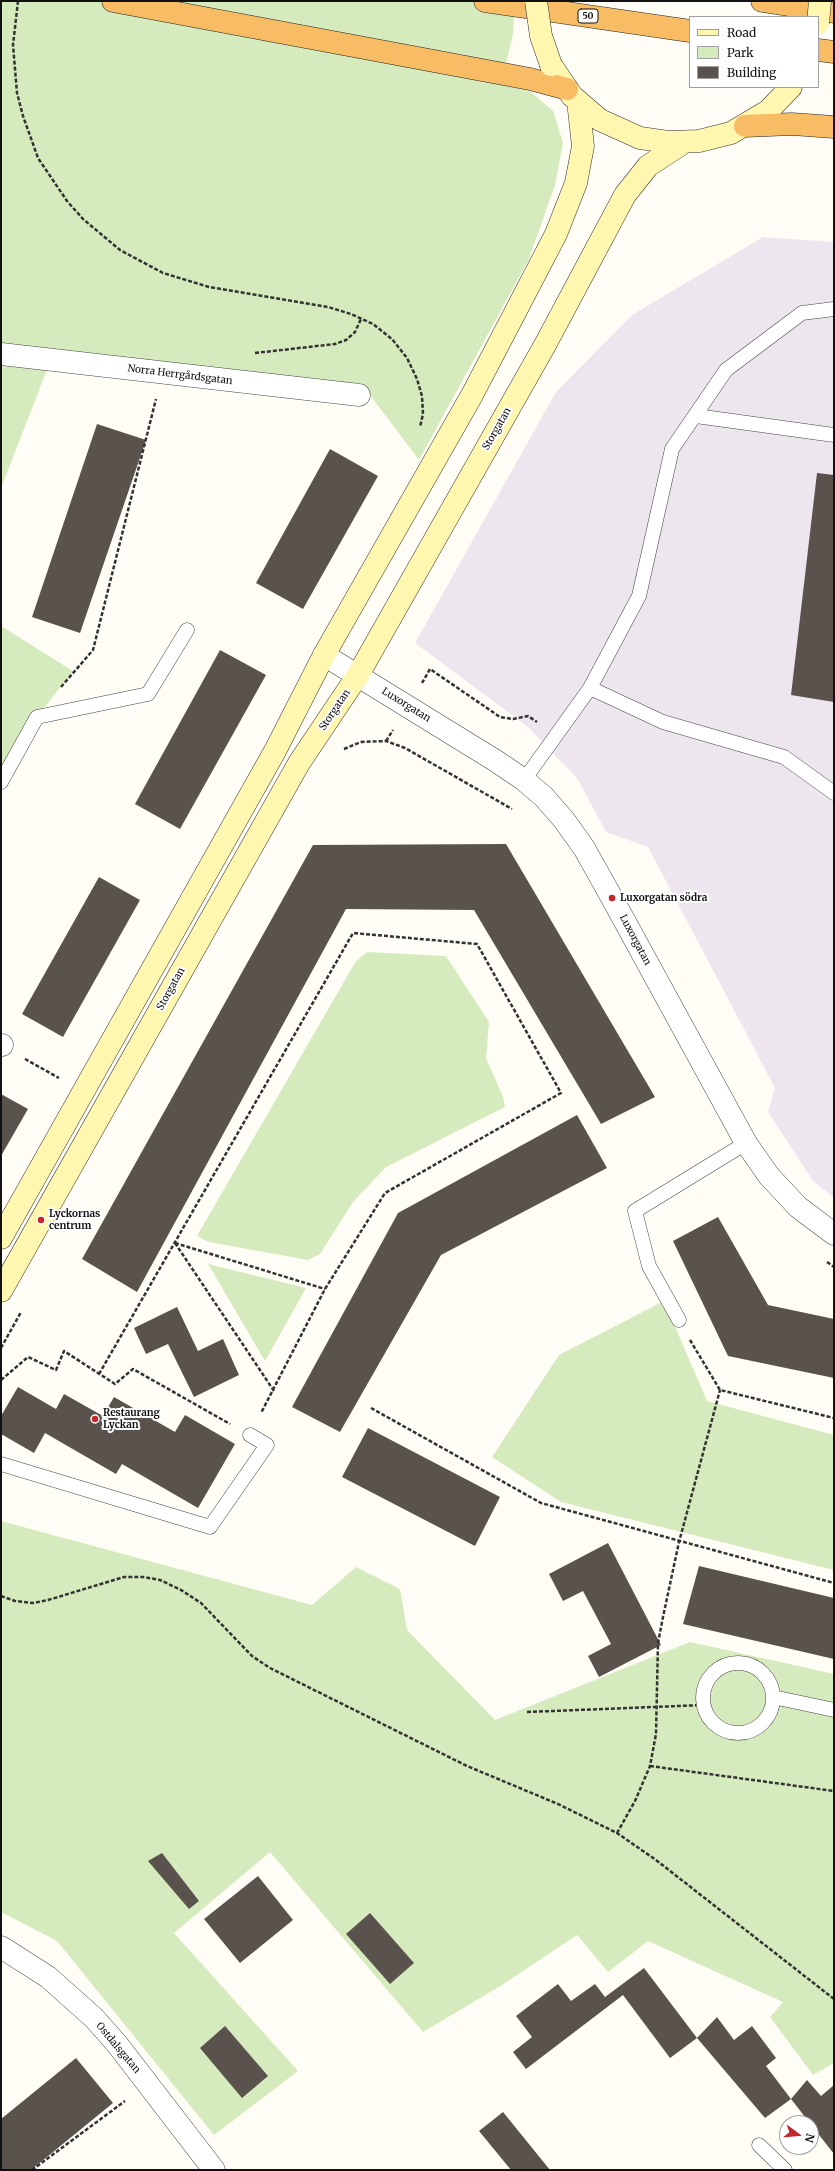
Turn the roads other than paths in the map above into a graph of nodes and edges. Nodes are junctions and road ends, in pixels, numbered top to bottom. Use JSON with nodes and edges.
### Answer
{"nodes":[{"id":1,"x":113,"y":1,"type":"edge"},
{"id":2,"x":486,"y":1,"type":"edge"},
{"id":3,"x":536,"y":1,"type":"edge"},
{"id":4,"x":762,"y":1,"type":"edge"},
{"id":5,"x":820,"y":1,"type":"edge"},
{"id":6,"x":834,"y":12,"type":"edge"},
{"id":7,"x":819,"y":16,"type":"edge"},
{"id":8,"x":689,"y":31,"type":"edge"},
{"id":9,"x":819,"y":50,"type":"edge"},
{"id":10,"x":834,"y":52,"type":"edge"},
{"id":11,"x":572,"y":95,"type":"junction"},
{"id":12,"x":784,"y":95,"type":"edge"},
{"id":13,"x":745,"y":126,"type":"junction"},
{"id":14,"x":834,"y":127,"type":"edge"},
{"id":15,"x":683,"y":143,"type":"junction"},
{"id":16,"x":834,"y":309,"type":"edge"},
{"id":17,"x":1,"y":354,"type":"edge"},
{"id":18,"x":359,"y":395,"type":"dead end"},
{"id":19,"x":696,"y":416,"type":"junction"},
{"id":20,"x":834,"y":435,"type":"edge"},
{"id":21,"x":187,"y":630,"type":"dead end"},
{"id":22,"x":324,"y":655,"type":"junction"},
{"id":23,"x":358,"y":675,"type":"junction"},
{"id":24,"x":590,"y":688,"type":"junction"},
{"id":25,"x":524,"y":780,"type":"junction"},
{"id":26,"x":1,"y":782,"type":"edge"},
{"id":27,"x":834,"y":792,"type":"edge"},
{"id":28,"x":746,"y":1143,"type":"junction"},
{"id":29,"x":834,"y":1234,"type":"edge"},
{"id":30,"x":1,"y":1238,"type":"edge"},
{"id":31,"x":1,"y":1291,"type":"edge"},
{"id":32,"x":679,"y":1320,"type":"road end"},
{"id":33,"x":250,"y":1435,"type":"road end"},
{"id":34,"x":1,"y":1464,"type":"edge"},
{"id":35,"x":773,"y":1697,"type":"junction"},
{"id":36,"x":834,"y":1710,"type":"edge"},
{"id":37,"x":1,"y":1947,"type":"edge"},
{"id":38,"x":759,"y":2145,"type":"dead end"},
{"id":39,"x":214,"y":2170,"type":"edge"},
{"id":40,"x":785,"y":2170,"type":"edge"}],
"edges":[{"from":1,"to":11,"type":"highway"},
{"from":2,"to":8,"type":"highway","number":"50"},
{"from":3,"to":11,"type":"main road","bridge":true},
{"from":4,"to":6,"type":"highway"},
{"from":5,"to":7,"type":"main road","bridge":true},
{"from":9,"to":10,"type":"highway"},
{"from":11,"to":15,"type":"main road"},
{"from":11,"to":22,"type":"main road"},
{"from":12,"to":13,"type":"main road"},
{"from":13,"to":14,"type":"highway"},
{"from":13,"to":15,"type":"main road"},
{"from":15,"to":23,"type":"main road","name":"Storgatan"},
{"from":16,"to":19,"type":"lane"},
{"from":17,"to":18,"type":"street","name":"Norra Herrgårdsgatan"},
{"from":19,"to":20,"type":"lane"},
{"from":19,"to":24,"type":"lane"},
{"from":21,"to":26,"type":"lane"},
{"from":22,"to":23,"type":"street","name":"Luxorgatan"},
{"from":22,"to":30,"type":"main road"},
{"from":23,"to":25,"type":"street","name":"Luxorgatan"},
{"from":23,"to":31,"type":"main road","name":"Storgatan"},
{"from":24,"to":25,"type":"lane"},
{"from":24,"to":27,"type":"lane"},
{"from":25,"to":28,"type":"street","name":"Luxorgatan"},
{"from":28,"to":29,"type":"street","name":"Luxorgatan"},
{"from":28,"to":32,"type":"lane"},
{"from":33,"to":34,"type":"lane"},
{"from":35,"to":35,"type":"lane"},
{"from":35,"to":36,"type":"lane"},
{"from":37,"to":39,"type":"street","name":"Ostdalsgatan"},
{"from":38,"to":40,"type":"lane"}]}
